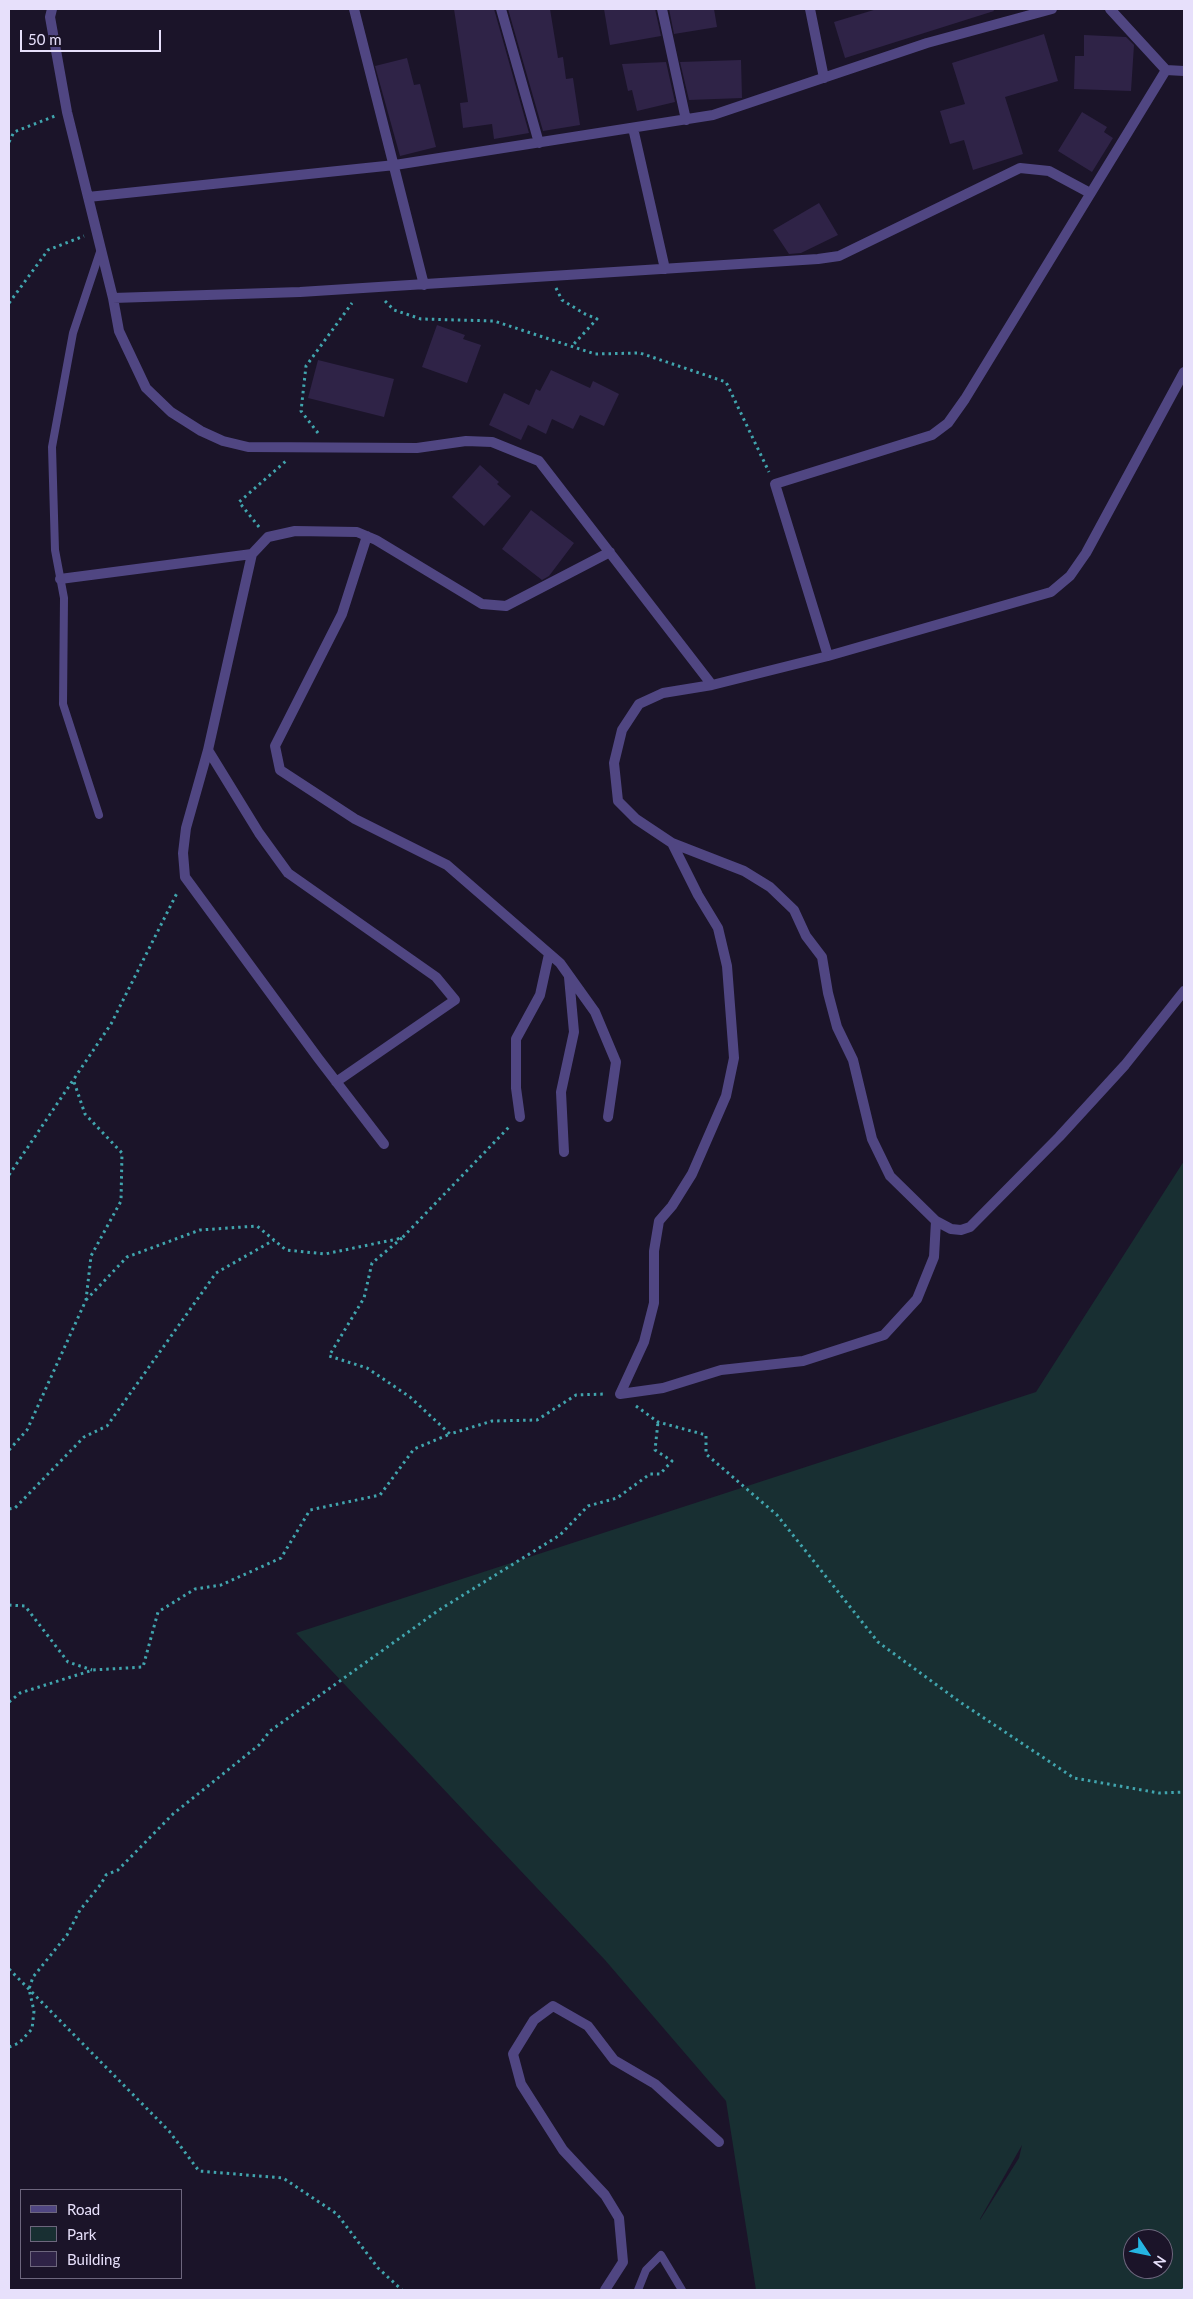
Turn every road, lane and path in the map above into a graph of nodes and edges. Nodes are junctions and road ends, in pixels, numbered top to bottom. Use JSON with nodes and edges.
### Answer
{"nodes":[{"id":1,"x":52,"y":9,"type":"edge"},
{"id":2,"x":354,"y":9,"type":"edge"},
{"id":3,"x":501,"y":9,"type":"edge"},
{"id":4,"x":662,"y":9,"type":"edge"},
{"id":5,"x":810,"y":9,"type":"edge"},
{"id":6,"x":1052,"y":9,"type":"edge"},
{"id":7,"x":1110,"y":9,"type":"edge"},
{"id":8,"x":1166,"y":70,"type":"junction"},
{"id":9,"x":1184,"y":71,"type":"edge"},
{"id":10,"x":824,"y":78,"type":"junction"},
{"id":11,"x":67,"y":112,"type":"junction"},
{"id":12,"x":686,"y":120,"type":"junction"},
{"id":13,"x":633,"y":128,"type":"junction"},
{"id":14,"x":9,"y":142,"type":"edge"},
{"id":15,"x":539,"y":143,"type":"junction"},
{"id":16,"x":395,"y":165,"type":"junction"},
{"id":17,"x":1090,"y":193,"type":"junction"},
{"id":18,"x":88,"y":197,"type":"junction"},
{"id":19,"x":96,"y":231,"type":"junction"},
{"id":20,"x":101,"y":249,"type":"junction"},
{"id":21,"x":665,"y":269,"type":"junction"},
{"id":22,"x":550,"y":276,"type":"junction"},
{"id":23,"x":424,"y":285,"type":"junction"},
{"id":24,"x":367,"y":288,"type":"junction"},
{"id":25,"x":113,"y":298,"type":"junction"},
{"id":26,"x":9,"y":303,"type":"edge"},
{"id":27,"x":572,"y":347,"type":"junction"},
{"id":28,"x":1184,"y":372,"type":"edge"},
{"id":29,"x":301,"y":447,"type":"junction"},
{"id":30,"x":330,"y":447,"type":"junction"},
{"id":31,"x":775,"y":484,"type":"junction"},
{"id":32,"x":367,"y":536,"type":"junction"},
{"id":33,"x":268,"y":537,"type":"junction"},
{"id":34,"x":610,"y":552,"type":"junction"},
{"id":35,"x":252,"y":554,"type":"junction"},
{"id":36,"x":60,"y":579,"type":"junction"},
{"id":37,"x":828,"y":656,"type":"junction"},
{"id":38,"x":712,"y":686,"type":"junction"},
{"id":39,"x":208,"y":750,"type":"junction"},
{"id":40,"x":99,"y":815,"type":"dead end"},
{"id":41,"x":672,"y":843,"type":"junction"},
{"id":42,"x":185,"y":877,"type":"junction"},
{"id":43,"x":549,"y":954,"type":"junction"},
{"id":44,"x":569,"y":976,"type":"junction"},
{"id":45,"x":1184,"y":991,"type":"edge"},
{"id":46,"x":73,"y":1079,"type":"junction"},
{"id":47,"x":336,"y":1082,"type":"junction"},
{"id":48,"x":520,"y":1117,"type":"joint"},
{"id":49,"x":608,"y":1117,"type":"dead end"},
{"id":50,"x":384,"y":1144,"type":"dead end"},
{"id":51,"x":564,"y":1152,"type":"dead end"},
{"id":52,"x":9,"y":1175,"type":"edge"},
{"id":53,"x":936,"y":1220,"type":"junction"},
{"id":54,"x":402,"y":1238,"type":"junction"},
{"id":55,"x":274,"y":1240,"type":"junction"},
{"id":56,"x":86,"y":1300,"type":"junction"},
{"id":57,"x":620,"y":1394,"type":"junction"},
{"id":58,"x":658,"y":1422,"type":"junction"},
{"id":59,"x":450,"y":1434,"type":"junction"},
{"id":60,"x":9,"y":1450,"type":"edge"},
{"id":61,"x":9,"y":1509,"type":"edge"},
{"id":62,"x":9,"y":1605,"type":"edge"},
{"id":63,"x":93,"y":1670,"type":"junction"},
{"id":64,"x":9,"y":1702,"type":"edge"},
{"id":65,"x":1184,"y":1792,"type":"edge"},
{"id":66,"x":9,"y":1969,"type":"edge"},
{"id":67,"x":29,"y":1989,"type":"junction"},
{"id":68,"x":9,"y":2047,"type":"edge"},
{"id":69,"x":719,"y":2142,"type":"dead end"},
{"id":70,"x":402,"y":2290,"type":"edge"},
{"id":71,"x":605,"y":2290,"type":"edge"},
{"id":72,"x":638,"y":2290,"type":"edge"},
{"id":73,"x":682,"y":2290,"type":"edge"}],
"edges":[{"from":1,"to":11,"type":"street"},
{"from":2,"to":16,"type":"street"},
{"from":3,"to":15,"type":"street"},
{"from":4,"to":12,"type":"street"},
{"from":5,"to":10,"type":"street"},
{"from":6,"to":10,"type":"street"},
{"from":7,"to":8,"type":"street"},
{"from":8,"to":9,"type":"street"},
{"from":8,"to":17,"type":"street"},
{"from":10,"to":12,"type":"street"},
{"from":11,"to":14,"type":"path"},
{"from":11,"to":18,"type":"street"},
{"from":12,"to":13,"type":"street"},
{"from":13,"to":15,"type":"street"},
{"from":13,"to":21,"type":"street"},
{"from":15,"to":16,"type":"street"},
{"from":16,"to":18,"type":"street"},
{"from":16,"to":23,"type":"street"},
{"from":17,"to":21,"type":"street"},
{"from":17,"to":31,"type":"street"},
{"from":18,"to":19,"type":"street"},
{"from":19,"to":20,"type":"street"},
{"from":19,"to":26,"type":"path"},
{"from":20,"to":25,"type":"street"},
{"from":20,"to":36,"type":"lane"},
{"from":21,"to":22,"type":"street"},
{"from":22,"to":23,"type":"street"},
{"from":22,"to":27,"type":"path"},
{"from":23,"to":24,"type":"street"},
{"from":24,"to":25,"type":"street"},
{"from":24,"to":27,"type":"path"},
{"from":24,"to":30,"type":"path"},
{"from":25,"to":29,"type":"street"},
{"from":27,"to":31,"type":"path"},
{"from":28,"to":37,"type":"street"},
{"from":29,"to":30,"type":"street"},
{"from":29,"to":33,"type":"path"},
{"from":30,"to":34,"type":"street"},
{"from":31,"to":37,"type":"street"},
{"from":32,"to":33,"type":"street"},
{"from":32,"to":34,"type":"street"},
{"from":32,"to":43,"type":"street"},
{"from":33,"to":35,"type":"street"},
{"from":34,"to":38,"type":"street"},
{"from":35,"to":36,"type":"street"},
{"from":35,"to":39,"type":"street"},
{"from":36,"to":40,"type":"lane"},
{"from":37,"to":38,"type":"street"},
{"from":38,"to":41,"type":"street"},
{"from":39,"to":42,"type":"street"},
{"from":39,"to":47,"type":"street"},
{"from":41,"to":53,"type":"street"},
{"from":41,"to":57,"type":"street"},
{"from":42,"to":46,"type":"path"},
{"from":42,"to":47,"type":"street"},
{"from":43,"to":44,"type":"street"},
{"from":43,"to":48,"type":"street"},
{"from":44,"to":49,"type":"street"},
{"from":44,"to":51,"type":"street"},
{"from":45,"to":53,"type":"street"},
{"from":46,"to":52,"type":"path"},
{"from":46,"to":56,"type":"path"},
{"from":47,"to":50,"type":"street"},
{"from":48,"to":54,"type":"path"},
{"from":53,"to":57,"type":"street"},
{"from":54,"to":55,"type":"path"},
{"from":54,"to":59,"type":"path"},
{"from":55,"to":56,"type":"path"},
{"from":55,"to":61,"type":"path"},
{"from":56,"to":60,"type":"path"},
{"from":57,"to":58,"type":"path"},
{"from":57,"to":59,"type":"path"},
{"from":58,"to":65,"type":"path"},
{"from":58,"to":67,"type":"path"},
{"from":59,"to":63,"type":"path"},
{"from":62,"to":63,"type":"path"},
{"from":63,"to":64,"type":"path"},
{"from":66,"to":67,"type":"path"},
{"from":67,"to":68,"type":"path"},
{"from":67,"to":70,"type":"path"},
{"from":69,"to":71,"type":"street"},
{"from":72,"to":73,"type":"lane"}]}
